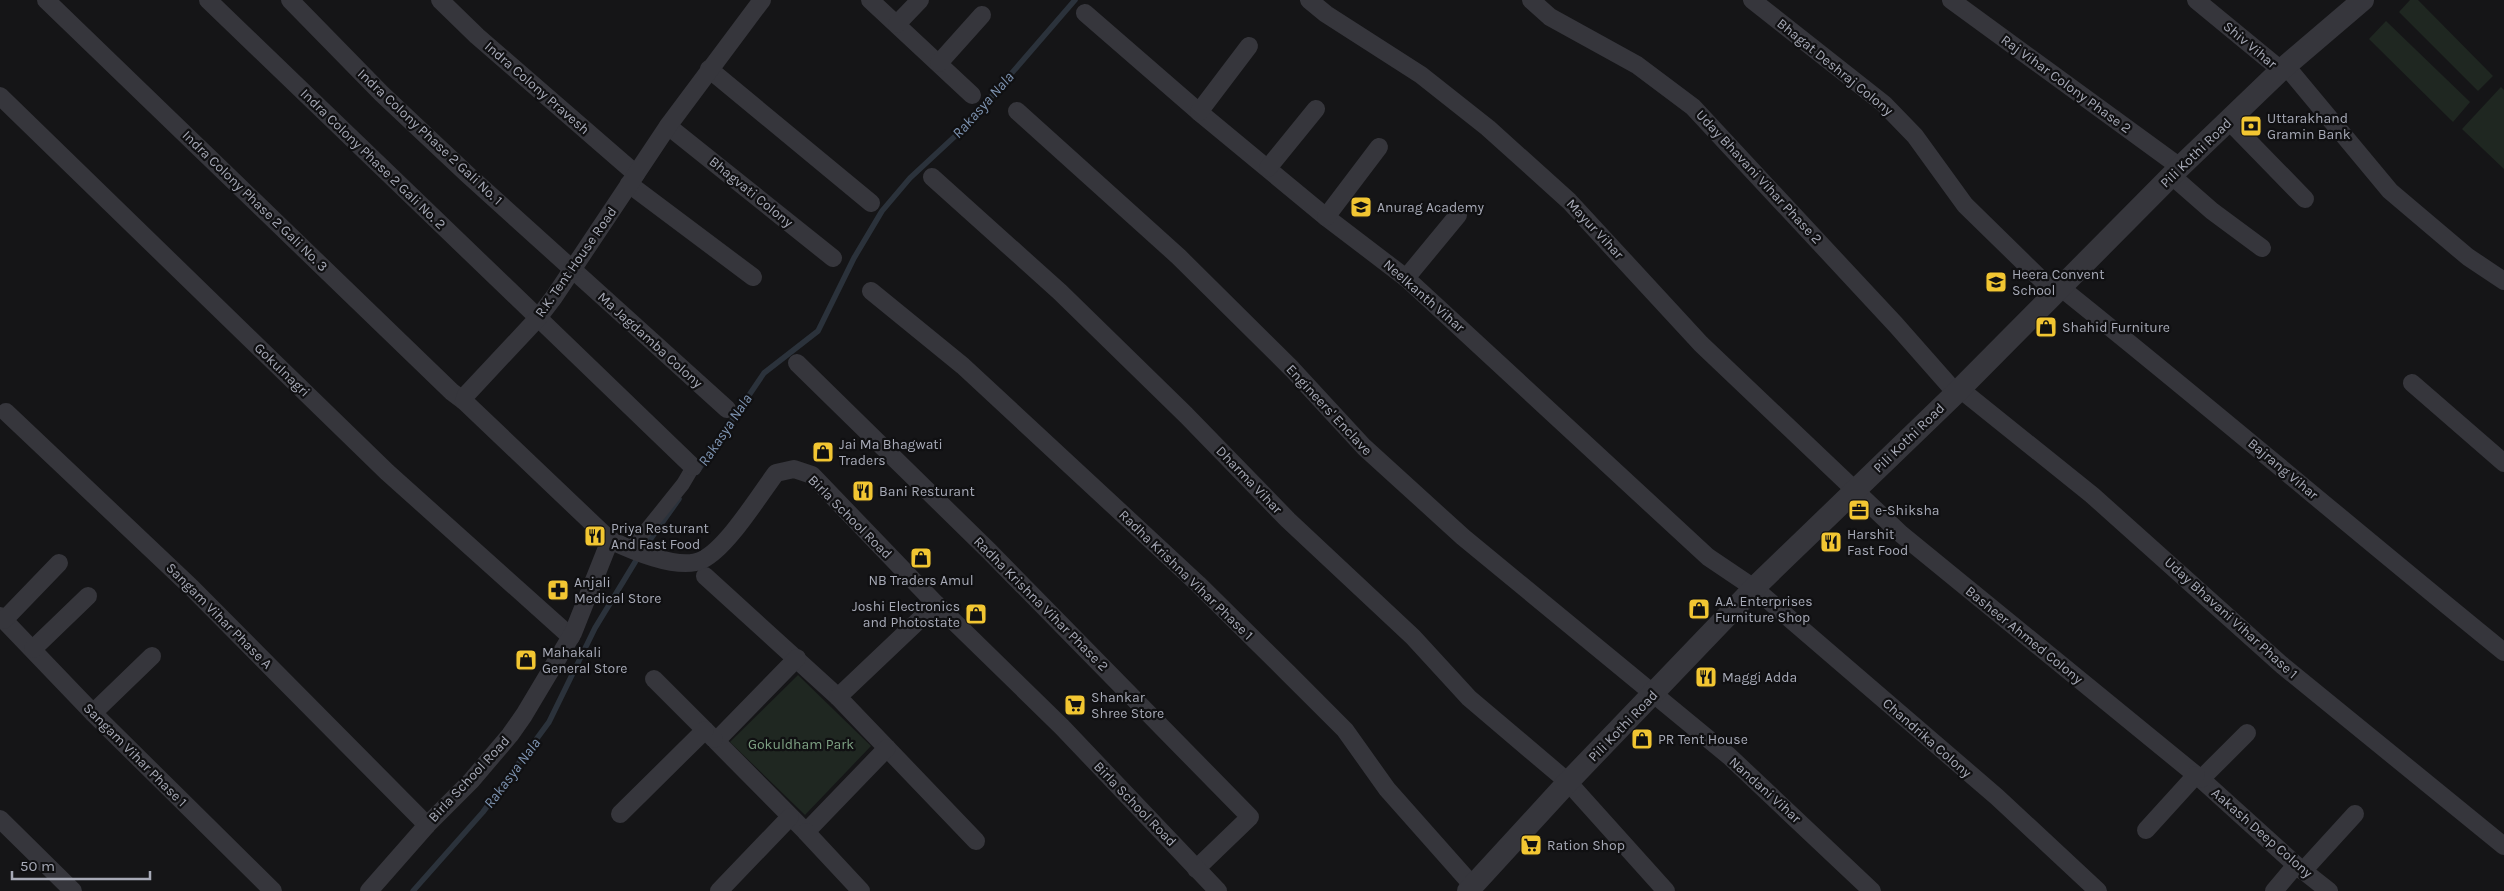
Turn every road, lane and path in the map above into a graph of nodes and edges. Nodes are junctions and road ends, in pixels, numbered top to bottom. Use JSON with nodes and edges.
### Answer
{"nodes":[{"id":1,"x":46,"y":0,"type":"edge"},
{"id":2,"x":208,"y":0,"type":"edge"},
{"id":3,"x":290,"y":0,"type":"edge"},
{"id":4,"x":440,"y":0,"type":"edge"},
{"id":5,"x":762,"y":0,"type":"edge"},
{"id":6,"x":870,"y":0,"type":"edge"},
{"id":7,"x":920,"y":0,"type":"edge"},
{"id":8,"x":1309,"y":0,"type":"edge"},
{"id":9,"x":1531,"y":0,"type":"edge"},
{"id":10,"x":1752,"y":0,"type":"edge"},
{"id":11,"x":1951,"y":0,"type":"edge"},
{"id":12,"x":2196,"y":0,"type":"edge"},
{"id":13,"x":2363,"y":0,"type":"edge"},
{"id":14,"x":1085,"y":13,"type":"dead end"},
{"id":15,"x":982,"y":15,"type":"dead end"},
{"id":16,"x":897,"y":24,"type":"junction"},
{"id":17,"x":1249,"y":46,"type":"dead end"},
{"id":18,"x":939,"y":62,"type":"junction"},
{"id":19,"x":2284,"y":68,"type":"junction"},
{"id":20,"x":710,"y":69,"type":"junction"},
{"id":21,"x":972,"y":95,"type":"dead end"},
{"id":22,"x":0,"y":96,"type":"edge"},
{"id":23,"x":1316,"y":109,"type":"dead end"},
{"id":24,"x":1017,"y":111,"type":"dead end"},
{"id":25,"x":1199,"y":112,"type":"junction"},
{"id":26,"x":2228,"y":120,"type":"junction"},
{"id":27,"x":668,"y":126,"type":"junction"},
{"id":28,"x":1379,"y":147,"type":"dead end"},
{"id":29,"x":1268,"y":168,"type":"junction"},
{"id":30,"x":2176,"y":171,"type":"junction"},
{"id":31,"x":932,"y":177,"type":"dead end"},
{"id":32,"x":633,"y":179,"type":"junction"},
{"id":33,"x":2305,"y":199,"type":"dead end"},
{"id":34,"x":871,"y":202,"type":"dead end"},
{"id":35,"x":1458,"y":215,"type":"dead end"},
{"id":36,"x":1326,"y":217,"type":"junction"},
{"id":37,"x":2262,"y":248,"type":"dead end"},
{"id":38,"x":833,"y":258,"type":"dead end"},
{"id":39,"x":573,"y":270,"type":"junction"},
{"id":40,"x":753,"y":277,"type":"dead end"},
{"id":41,"x":1406,"y":278,"type":"junction"},
{"id":42,"x":2504,"y":281,"type":"edge"},
{"id":43,"x":2058,"y":290,"type":"junction"},
{"id":44,"x":871,"y":291,"type":"dead end"},
{"id":45,"x":538,"y":318,"type":"junction"},
{"id":46,"x":797,"y":364,"type":"dead end"},
{"id":47,"x":2412,"y":383,"type":"dead end"},
{"id":48,"x":1958,"y":391,"type":"junction"},
{"id":49,"x":464,"y":401,"type":"junction"},
{"id":50,"x":727,"y":409,"type":"dead end"},
{"id":51,"x":6,"y":412,"type":"dead end"},
{"id":52,"x":2504,"y":463,"type":"edge"},
{"id":53,"x":693,"y":467,"type":"joint"},
{"id":54,"x":1855,"y":490,"type":"junction"},
{"id":55,"x":610,"y":540,"type":"junction"},
{"id":56,"x":632,"y":551,"type":"junction"},
{"id":57,"x":58,"y":563,"type":"dead end"},
{"id":58,"x":706,"y":576,"type":"dead end"},
{"id":59,"x":1754,"y":588,"type":"junction"},
{"id":60,"x":88,"y":596,"type":"dead end"},
{"id":61,"x":936,"y":604,"type":"junction"},
{"id":62,"x":2,"y":618,"type":"edge"},
{"id":63,"x":571,"y":636,"type":"junction"},
{"id":64,"x":33,"y":649,"type":"junction"},
{"id":65,"x":2504,"y":652,"type":"edge"},
{"id":66,"x":152,"y":656,"type":"dead end"},
{"id":67,"x":797,"y":658,"type":"junction"},
{"id":68,"x":654,"y":679,"type":"dead end"},
{"id":69,"x":1654,"y":695,"type":"junction"},
{"id":70,"x":838,"y":697,"type":"junction"},
{"id":71,"x":93,"y":713,"type":"junction"},
{"id":72,"x":2247,"y":732,"type":"dead end"},
{"id":73,"x":710,"y":736,"type":"junction"},
{"id":74,"x":888,"y":748,"type":"junction"},
{"id":75,"x":2199,"y":777,"type":"junction"},
{"id":76,"x":1568,"y":782,"type":"junction"},
{"id":77,"x":620,"y":814,"type":"dead end"},
{"id":78,"x":2354,"y":814,"type":"dead end"},
{"id":79,"x":790,"y":817,"type":"junction"},
{"id":80,"x":0,"y":819,"type":"edge"},
{"id":81,"x":427,"y":824,"type":"junction"},
{"id":82,"x":2146,"y":830,"type":"dead end"},
{"id":83,"x":806,"y":832,"type":"junction"},
{"id":84,"x":976,"y":841,"type":"dead end"},
{"id":85,"x":2504,"y":846,"type":"edge"},
{"id":86,"x":2300,"y":868,"type":"junction"},
{"id":87,"x":1196,"y":869,"type":"junction"},
{"id":88,"x":1470,"y":889,"type":"edge"},
{"id":89,"x":73,"y":891,"type":"edge"},
{"id":90,"x":274,"y":891,"type":"edge"},
{"id":91,"x":369,"y":891,"type":"edge"},
{"id":92,"x":719,"y":891,"type":"edge"},
{"id":93,"x":861,"y":891,"type":"edge"},
{"id":94,"x":1218,"y":891,"type":"edge"},
{"id":95,"x":1666,"y":891,"type":"edge"},
{"id":96,"x":1872,"y":891,"type":"edge"},
{"id":97,"x":2098,"y":891,"type":"edge"},
{"id":98,"x":2274,"y":891,"type":"edge"},
{"id":99,"x":2329,"y":891,"type":"edge"}],
"edges":[{"from":1,"to":49,"type":"street","name":"Indra Colony Phase 2 Gali No. 3"},
{"from":2,"to":45,"type":"street","name":"Indra Colony Phase 2 Gali No. 2"},
{"from":3,"to":39,"type":"street","name":"Indra Colony Phase 2 Gali No. 1"},
{"from":4,"to":32,"type":"street","name":"Indra Colony Pravesh"},
{"from":5,"to":20,"type":"street","name":"R.K. Tent House Road"},
{"from":6,"to":16,"type":"street"},
{"from":7,"to":16,"type":"street"},
{"from":8,"to":54,"type":"street","name":"Mayur Vihar"},
{"from":9,"to":48,"type":"street","name":"Uday Bhavani Vihar Phase 2"},
{"from":10,"to":43,"type":"street","name":"Bhagat Deshraj Colony"},
{"from":11,"to":30,"type":"street","name":"Raj Vihar Colony Phase 2"},
{"from":12,"to":19,"type":"street","name":"Shiv Vihar"},
{"from":13,"to":19,"type":"street","name":"Pili Kothi Road"},
{"from":14,"to":25,"type":"street","name":"Neelkanth Vihar"},
{"from":15,"to":18,"type":"street"},
{"from":16,"to":18,"type":"street"},
{"from":17,"to":25,"type":"street"},
{"from":18,"to":21,"type":"street"},
{"from":19,"to":26,"type":"street","name":"Pili Kothi Road"},
{"from":19,"to":42,"type":"street","name":"Shiv Vihar"},
{"from":20,"to":27,"type":"street","name":"R.K. Tent House Road"},
{"from":20,"to":34,"type":"street"},
{"from":22,"to":63,"type":"street","name":"Gokulnagri"},
{"from":23,"to":29,"type":"street"},
{"from":24,"to":69,"type":"street","name":"Engineers' Enclave"},
{"from":25,"to":29,"type":"street","name":"Neelkanth Vihar"},
{"from":26,"to":30,"type":"street","name":"Pili Kothi Road"},
{"from":26,"to":33,"type":"street"},
{"from":27,"to":32,"type":"street","name":"R.K. Tent House Road"},
{"from":27,"to":38,"type":"street","name":"Bhagvati Colony"},
{"from":28,"to":36,"type":"street"},
{"from":29,"to":36,"type":"street","name":"Neelkanth Vihar"},
{"from":30,"to":37,"type":"street","name":"Raj Vihar Colony Phase 2"},
{"from":30,"to":43,"type":"street","name":"Pili Kothi Road"},
{"from":31,"to":76,"type":"street","name":"Dharma Vihar"},
{"from":32,"to":39,"type":"street","name":"R.K. Tent House Road"},
{"from":32,"to":40,"type":"street","name":"Indra Colony Pravesh"},
{"from":35,"to":41,"type":"street"},
{"from":36,"to":41,"type":"street","name":"Neelkanth Vihar"},
{"from":39,"to":45,"type":"street","name":"R.K. Tent House Road"},
{"from":39,"to":50,"type":"street","name":"Ma Jagdamba Colony"},
{"from":41,"to":59,"type":"street","name":"Neelkanth Vihar"},
{"from":43,"to":48,"type":"street","name":"Pili Kothi Road"},
{"from":43,"to":65,"type":"street","name":"Bajrang Vihar"},
{"from":44,"to":88,"type":"street","name":"Radha Krishna Vihar Phase 1"},
{"from":45,"to":49,"type":"street","name":"R.K. Tent House Road"},
{"from":45,"to":53,"type":"street","name":"Indra Colony Phase 2 Gali No. 2"},
{"from":46,"to":87,"type":"street","name":"Radha Krishna Vihar Phase 2"},
{"from":47,"to":52,"type":"street"},
{"from":48,"to":54,"type":"street","name":"Pili Kothi Road"},
{"from":48,"to":85,"type":"street","name":"Uday Bhavani Vihar Phase 1"},
{"from":49,"to":55,"type":"street"},
{"from":51,"to":81,"type":"street","name":"Sangam Vihar Phase A"},
{"from":53,"to":56,"type":"street"},
{"from":54,"to":59,"type":"street","name":"Pili Kothi Road"},
{"from":54,"to":75,"type":"street","name":"Basheer Ahmed Colony"},
{"from":55,"to":56,"type":"street","name":"Birla School Road"},
{"from":55,"to":63,"type":"street","name":"Birla School Road"},
{"from":56,"to":61,"type":"street","name":"Birla School Road"},
{"from":57,"to":62,"type":"street"},
{"from":58,"to":67,"type":"street"},
{"from":59,"to":69,"type":"street","name":"Pili Kothi Road"},
{"from":59,"to":97,"type":"street","name":"Chandrika Colony"},
{"from":60,"to":64,"type":"street"},
{"from":61,"to":70,"type":"street"},
{"from":61,"to":87,"type":"street","name":"Birla School Road"},
{"from":62,"to":64,"type":"street","name":"Sangam Vihar Phase 1"},
{"from":63,"to":81,"type":"street","name":"Birla School Road"},
{"from":64,"to":71,"type":"street","name":"Sangam Vihar Phase 1"},
{"from":66,"to":71,"type":"street"},
{"from":67,"to":70,"type":"street"},
{"from":67,"to":73,"type":"street"},
{"from":68,"to":73,"type":"street"},
{"from":69,"to":76,"type":"street","name":"Pili Kothi Road"},
{"from":69,"to":96,"type":"street","name":"Nandani Vihar"},
{"from":70,"to":74,"type":"street"},
{"from":71,"to":90,"type":"street","name":"Sangam Vihar Phase 1"},
{"from":72,"to":75,"type":"street"},
{"from":73,"to":77,"type":"street"},
{"from":73,"to":79,"type":"street"},
{"from":74,"to":83,"type":"street"},
{"from":74,"to":84,"type":"street"},
{"from":75,"to":82,"type":"street"},
{"from":75,"to":86,"type":"street","name":"Aakash Deep Colony"},
{"from":76,"to":88,"type":"street","name":"Pili Kothi Road"},
{"from":76,"to":95,"type":"street","name":"Dharma Vihar"},
{"from":78,"to":86,"type":"street"},
{"from":79,"to":83,"type":"street"},
{"from":79,"to":92,"type":"street"},
{"from":80,"to":89,"type":"street"},
{"from":81,"to":91,"type":"street","name":"Birla School Road"},
{"from":83,"to":93,"type":"street"},
{"from":86,"to":98,"type":"street"},
{"from":86,"to":99,"type":"street","name":"Aakash Deep Colony"},
{"from":87,"to":94,"type":"street","name":"Birla School Road"}]}
